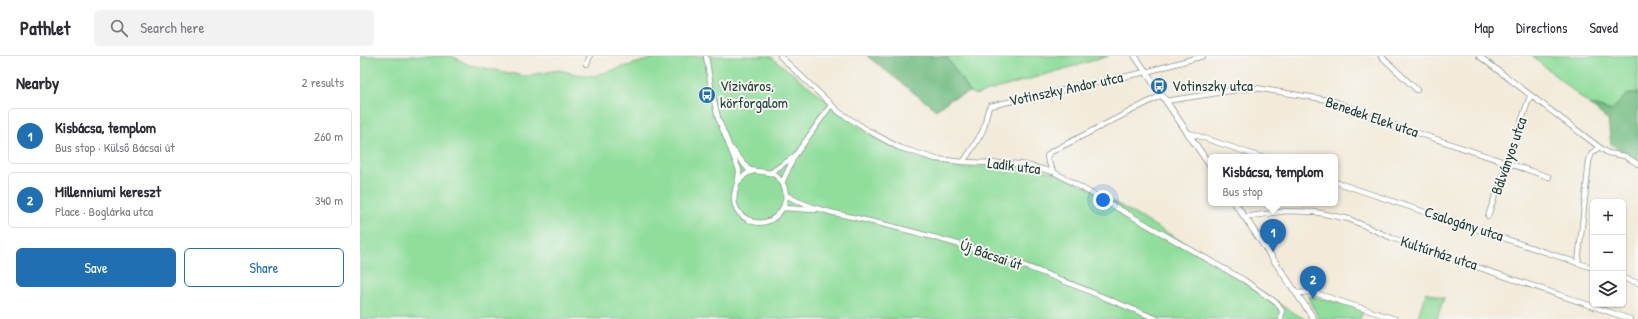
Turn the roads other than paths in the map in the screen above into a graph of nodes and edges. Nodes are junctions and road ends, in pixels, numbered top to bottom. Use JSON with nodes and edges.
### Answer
{"nodes":[{"id":1,"x":590,"y":56,"type":"edge"},
{"id":2,"x":706,"y":56,"type":"edge"},
{"id":3,"x":780,"y":56,"type":"edge"},
{"id":4,"x":1203,"y":56,"type":"edge"},
{"id":5,"x":1381,"y":56,"type":"edge"},
{"id":6,"x":1480,"y":56,"type":"edge"},
{"id":7,"x":1136,"y":58,"type":"edge"},
{"id":8,"x":587,"y":64,"type":"dead end"},
{"id":9,"x":1146,"y":72,"type":"junction"},
{"id":10,"x":1416,"y":90,"type":"dead end"},
{"id":11,"x":1162,"y":95,"type":"junction"},
{"id":12,"x":1530,"y":96,"type":"junction"},
{"id":13,"x":1166,"y":101,"type":"junction"},
{"id":14,"x":831,"y":105,"type":"junction"},
{"id":15,"x":1189,"y":133,"type":"junction"},
{"id":16,"x":1598,"y":147,"type":"junction"},
{"id":17,"x":732,"y":149,"type":"junction"},
{"id":18,"x":1252,"y":154,"type":"edge"},
{"id":19,"x":794,"y":157,"type":"junction"},
{"id":20,"x":963,"y":162,"type":"junction"},
{"id":21,"x":1208,"y":162,"type":"edge"},
{"id":22,"x":1506,"y":162,"type":"junction"},
{"id":23,"x":1638,"y":164,"type":"edge"},
{"id":24,"x":756,"y":171,"type":"junction"},
{"id":25,"x":1054,"y":172,"type":"junction"},
{"id":26,"x":770,"y":173,"type":"junction"},
{"id":27,"x":1549,"y":177,"type":"dead end"},
{"id":28,"x":782,"y":183,"type":"junction"},
{"id":29,"x":1338,"y":183,"type":"edge"},
{"id":30,"x":737,"y":185,"type":"junction"},
{"id":31,"x":786,"y":195,"type":"junction"},
{"id":32,"x":1237,"y":206,"type":"edge"},
{"id":33,"x":783,"y":208,"type":"junction"},
{"id":34,"x":820,"y":210,"type":"junction"},
{"id":35,"x":1488,"y":216,"type":"dead end"},
{"id":36,"x":1244,"y":217,"type":"junction"},
{"id":37,"x":1578,"y":263,"type":"junction"},
{"id":38,"x":1590,"y":267,"type":"edge"},
{"id":39,"x":1626,"y":279,"type":"edge"},
{"id":40,"x":1638,"y":283,"type":"edge"},
{"id":41,"x":1296,"y":293,"type":"junction"},
{"id":42,"x":1157,"y":319,"type":"edge"},
{"id":43,"x":1280,"y":319,"type":"edge"},
{"id":44,"x":1314,"y":319,"type":"edge"},
{"id":45,"x":1395,"y":319,"type":"edge"},
{"id":46,"x":1630,"y":319,"type":"edge"}],
"edges":[{"from":1,"to":8,"type":"street"},
{"from":2,"to":17,"type":"street"},
{"from":3,"to":14,"type":"street","name":"Ladik utca"},
{"from":4,"to":9,"type":"street","name":"Votinszky Andor utca"},
{"from":5,"to":10,"type":"street"},
{"from":6,"to":12,"type":"street"},
{"from":7,"to":9,"type":"main road"},
{"from":9,"to":11,"type":"main road"},
{"from":9,"to":20,"type":"street","name":"Votinszky Andor utca"},
{"from":11,"to":13,"type":"main road"},
{"from":11,"to":25,"type":"street"},
{"from":12,"to":16,"type":"street"},
{"from":12,"to":22,"type":"street","name":"Bálványos utca"},
{"from":13,"to":15,"type":"main road"},
{"from":13,"to":22,"type":"street","name":"Benedek Elek utca"},
{"from":14,"to":19,"type":"street"},
{"from":14,"to":20,"type":"street","name":"Ladik utca"},
{"from":15,"to":18,"type":"street"},
{"from":15,"to":21,"type":"main road"},
{"from":16,"to":23,"type":"street"},
{"from":16,"to":37,"type":"street"},
{"from":17,"to":24,"type":"street"},
{"from":17,"to":30,"type":"street"},
{"from":19,"to":26,"type":"street"},
{"from":19,"to":28,"type":"street"},
{"from":20,"to":25,"type":"street","name":"Ladik utca"},
{"from":22,"to":27,"type":"street","name":"Benedek Elek utca"},
{"from":22,"to":35,"type":"street","name":"Bálványos utca"},
{"from":24,"to":26,"type":"street"},
{"from":24,"to":30,"type":"street"},
{"from":25,"to":43,"type":"street","name":"Ladik utca"},
{"from":26,"to":28,"type":"street"},
{"from":28,"to":31,"type":"street"},
{"from":29,"to":37,"type":"street","name":"Csalogány utca"},
{"from":30,"to":33,"type":"street"},
{"from":31,"to":33,"type":"street"},
{"from":31,"to":34,"type":"street","name":"Új Bácsai út"},
{"from":32,"to":36,"type":"main road"},
{"from":33,"to":34,"type":"street","name":"Új Bácsai út"},
{"from":34,"to":42,"type":"street","name":"Új Bácsai út"},
{"from":36,"to":41,"type":"main road"},
{"from":36,"to":46,"type":"street","name":"Kultúrház utca"},
{"from":37,"to":38,"type":"street","name":"Csalogány utca"},
{"from":39,"to":40,"type":"street"},
{"from":41,"to":44,"type":"main road"},
{"from":41,"to":45,"type":"street"}]}
